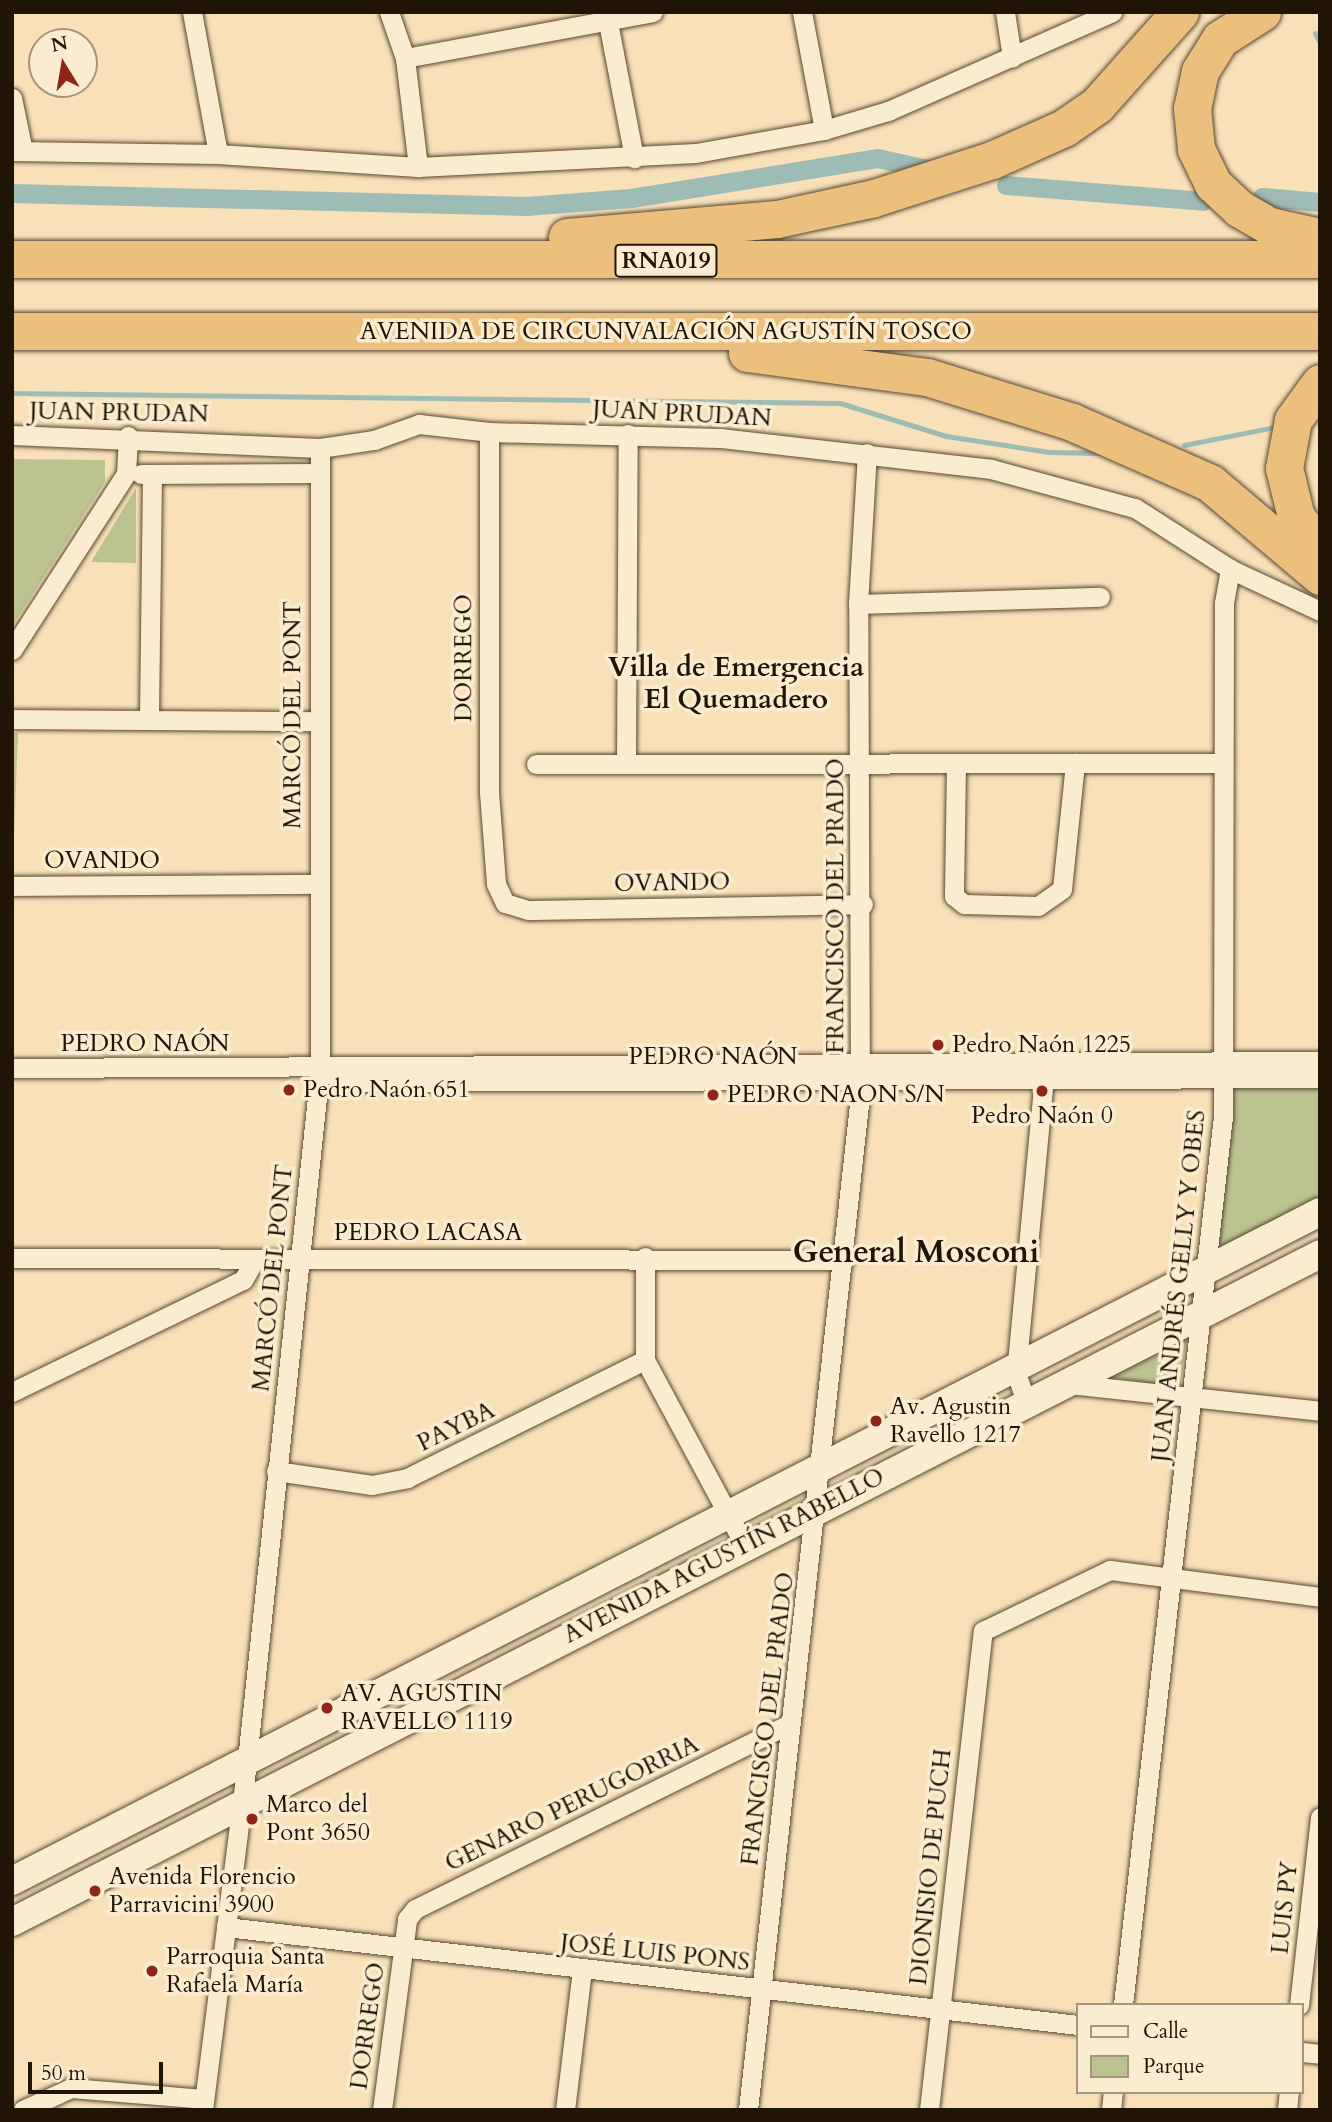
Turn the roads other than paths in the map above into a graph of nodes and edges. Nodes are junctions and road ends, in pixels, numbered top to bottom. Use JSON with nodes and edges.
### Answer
{"nodes":[{"id":1,"x":192,"y":12,"type":"edge"},
{"id":2,"x":388,"y":12,"type":"edge"},
{"id":3,"x":403,"y":12,"type":"edge"},
{"id":4,"x":653,"y":12,"type":"edge"},
{"id":5,"x":802,"y":12,"type":"edge"},
{"id":6,"x":1005,"y":12,"type":"edge"},
{"id":7,"x":1112,"y":12,"type":"edge"},
{"id":8,"x":1180,"y":12,"type":"edge"},
{"id":9,"x":1262,"y":12,"type":"edge"},
{"id":10,"x":607,"y":16,"type":"edge"},
{"id":11,"x":404,"y":54,"type":"junction"},
{"id":12,"x":1012,"y":57,"type":"junction"},
{"id":13,"x":12,"y":98,"type":"edge"},
{"id":14,"x":824,"y":130,"type":"junction"},
{"id":15,"x":18,"y":151,"type":"edge"},
{"id":16,"x":218,"y":154,"type":"junction"},
{"id":17,"x":634,"y":158,"type":"junction"},
{"id":18,"x":414,"y":167,"type":"junction"},
{"id":19,"x":1320,"y":237,"type":"edge"},
{"id":20,"x":12,"y":259,"type":"edge"},
{"id":21,"x":1320,"y":259,"type":"edge"},
{"id":22,"x":283,"y":260,"type":"junction"},
{"id":23,"x":12,"y":331,"type":"edge"},
{"id":24,"x":1320,"y":331,"type":"edge"},
{"id":25,"x":576,"y":332,"type":"junction"},
{"id":26,"x":1320,"y":383,"type":"edge"},
{"id":27,"x":489,"y":432,"type":"junction"},
{"id":28,"x":628,"y":434,"type":"junction"},
{"id":29,"x":12,"y":435,"type":"edge"},
{"id":30,"x":128,"y":436,"type":"junction"},
{"id":31,"x":320,"y":448,"type":"junction"},
{"id":32,"x":867,"y":453,"type":"junction"},
{"id":33,"x":318,"y":473,"type":"junction"},
{"id":34,"x":126,"y":474,"type":"junction"},
{"id":35,"x":152,"y":474,"type":"junction"},
{"id":36,"x":1320,"y":547,"type":"edge"},
{"id":37,"x":1230,"y":569,"type":"junction"},
{"id":38,"x":1320,"y":576,"type":"edge"},
{"id":39,"x":1100,"y":597,"type":"dead end"},
{"id":40,"x":858,"y":604,"type":"junction"},
{"id":41,"x":1320,"y":611,"type":"edge"},
{"id":42,"x":12,"y":650,"type":"edge"},
{"id":43,"x":149,"y":718,"type":"junction"},
{"id":44,"x":12,"y":719,"type":"edge"},
{"id":45,"x":317,"y":721,"type":"junction"},
{"id":46,"x":626,"y":763,"type":"junction"},
{"id":47,"x":1075,"y":763,"type":"junction"},
{"id":48,"x":1223,"y":763,"type":"junction"},
{"id":49,"x":536,"y":764,"type":"dead end"},
{"id":50,"x":860,"y":764,"type":"junction"},
{"id":51,"x":956,"y":765,"type":"junction"},
{"id":52,"x":319,"y":884,"type":"junction"},
{"id":53,"x":496,"y":884,"type":"joint"},
{"id":54,"x":12,"y":886,"type":"edge"},
{"id":55,"x":863,"y":904,"type":"junction"},
{"id":56,"x":1320,"y":1061,"type":"edge"},
{"id":57,"x":12,"y":1068,"type":"edge"},
{"id":58,"x":320,"y":1069,"type":"junction"},
{"id":59,"x":1045,"y":1070,"type":"junction"},
{"id":60,"x":1225,"y":1070,"type":"junction"},
{"id":61,"x":861,"y":1072,"type":"junction"},
{"id":62,"x":1320,"y":1078,"type":"edge"},
{"id":63,"x":1320,"y":1212,"type":"edge"},
{"id":64,"x":1320,"y":1254,"type":"edge"},
{"id":65,"x":645,"y":1257,"type":"junction"},
{"id":66,"x":12,"y":1258,"type":"edge"},
{"id":67,"x":302,"y":1258,"type":"junction"},
{"id":68,"x":255,"y":1259,"type":"junction"},
{"id":69,"x":844,"y":1260,"type":"junction"},
{"id":70,"x":1208,"y":1267,"type":"junction"},
{"id":71,"x":1204,"y":1307,"type":"junction"},
{"id":72,"x":645,"y":1360,"type":"junction"},
{"id":73,"x":1016,"y":1373,"type":"junction"},
{"id":74,"x":1069,"y":1384,"type":"junction"},
{"id":75,"x":12,"y":1392,"type":"edge"},
{"id":76,"x":1194,"y":1397,"type":"junction"},
{"id":77,"x":1026,"y":1402,"type":"junction"},
{"id":78,"x":1320,"y":1411,"type":"edge"},
{"id":79,"x":822,"y":1466,"type":"junction"},
{"id":80,"x":276,"y":1471,"type":"junction"},
{"id":81,"x":818,"y":1508,"type":"junction"},
{"id":82,"x":725,"y":1513,"type":"junction"},
{"id":83,"x":744,"y":1544,"type":"junction"},
{"id":84,"x":1169,"y":1575,"type":"junction"},
{"id":85,"x":1320,"y":1597,"type":"edge"},
{"id":86,"x":790,"y":1724,"type":"junction"},
{"id":87,"x":246,"y":1765,"type":"junction"},
{"id":88,"x":242,"y":1806,"type":"junction"},
{"id":89,"x":1320,"y":1817,"type":"edge"},
{"id":90,"x":12,"y":1881,"type":"edge"},
{"id":91,"x":12,"y":1922,"type":"edge"},
{"id":92,"x":226,"y":1927,"type":"junction"},
{"id":93,"x":403,"y":1949,"type":"junction"},
{"id":94,"x":582,"y":1969,"type":"junction"},
{"id":95,"x":763,"y":1989,"type":"junction"},
{"id":96,"x":1124,"y":2003,"type":"edge"},
{"id":97,"x":1299,"y":2003,"type":"edge"},
{"id":98,"x":942,"y":2007,"type":"junction"},
{"id":99,"x":1076,"y":2025,"type":"edge"},
{"id":100,"x":203,"y":2104,"type":"edge"},
{"id":101,"x":23,"y":2110,"type":"edge"},
{"id":102,"x":382,"y":2110,"type":"edge"},
{"id":103,"x":565,"y":2110,"type":"edge"},
{"id":104,"x":748,"y":2110,"type":"edge"},
{"id":105,"x":929,"y":2110,"type":"edge"}],
"edges":[{"from":1,"to":16,"type":"street"},
{"from":2,"to":11,"type":"street"},
{"from":3,"to":11,"type":"street"},
{"from":4,"to":10,"type":"street"},
{"from":5,"to":14,"type":"street"},
{"from":6,"to":12,"type":"street"},
{"from":7,"to":12,"type":"street"},
{"from":8,"to":22,"type":"highway"},
{"from":9,"to":19,"type":"highway"},
{"from":10,"to":11,"type":"street"},
{"from":10,"to":17,"type":"street"},
{"from":11,"to":18,"type":"street"},
{"from":12,"to":14,"type":"street"},
{"from":13,"to":15,"type":"street"},
{"from":14,"to":17,"type":"street"},
{"from":15,"to":16,"type":"street"},
{"from":16,"to":18,"type":"street"},
{"from":17,"to":18,"type":"street"},
{"from":20,"to":22,"type":"highway","number":"RNA019"},
{"from":21,"to":22,"type":"highway","number":"RNA019"},
{"from":23,"to":25,"type":"highway","name":"AVENIDA DE CIRCUNVALACIÓN AGUSTÍN TOSCO"},
{"from":24,"to":25,"type":"highway","name":"AVENIDA DE CIRCUNVALACIÓN AGUSTÍN TOSCO"},
{"from":25,"to":38,"type":"highway"},
{"from":26,"to":36,"type":"highway"},
{"from":27,"to":28,"type":"street","name":"JUAN PRUDAN"},
{"from":27,"to":31,"type":"street","name":"JUAN PRUDAN"},
{"from":27,"to":53,"type":"street","name":"DORREGO"},
{"from":28,"to":32,"type":"street","name":"JUAN PRUDAN"},
{"from":28,"to":46,"type":"street"},
{"from":29,"to":30,"type":"street","name":"JUAN PRUDAN"},
{"from":30,"to":31,"type":"street","name":"JUAN PRUDAN"},
{"from":30,"to":34,"type":"street"},
{"from":31,"to":33,"type":"street","name":"MARCÓ DEL PONT"},
{"from":32,"to":37,"type":"street","name":"JUAN PRUDAN"},
{"from":32,"to":40,"type":"street","name":"FRANCISCO DEL PRADO"},
{"from":33,"to":35,"type":"street"},
{"from":33,"to":45,"type":"street","name":"MARCÓ DEL PONT"},
{"from":34,"to":35,"type":"street"},
{"from":34,"to":42,"type":"street"},
{"from":35,"to":43,"type":"street"},
{"from":37,"to":41,"type":"street","name":"JUAN PRUDAN"},
{"from":37,"to":48,"type":"street","name":"JUAN ANDRÉS GELLY Y OBES"},
{"from":39,"to":40,"type":"street"},
{"from":40,"to":50,"type":"street","name":"FRANCISCO DEL PRADO"},
{"from":43,"to":44,"type":"street"},
{"from":43,"to":45,"type":"street"},
{"from":45,"to":52,"type":"street","name":"MARCÓ DEL PONT"},
{"from":46,"to":49,"type":"street"},
{"from":46,"to":50,"type":"street"},
{"from":47,"to":48,"type":"street"},
{"from":47,"to":51,"type":"street"},
{"from":47,"to":51,"type":"street"},
{"from":48,"to":60,"type":"street","name":"JUAN ANDRÉS GELLY Y OBES"},
{"from":50,"to":51,"type":"street"},
{"from":50,"to":55,"type":"street","name":"FRANCISCO DEL PRADO"},
{"from":52,"to":54,"type":"street","name":"OVANDO"},
{"from":52,"to":58,"type":"street","name":"MARCÓ DEL PONT"},
{"from":53,"to":55,"type":"street","name":"OVANDO"},
{"from":55,"to":61,"type":"street","name":"FRANCISCO DEL PRADO"},
{"from":56,"to":60,"type":"street","name":"PEDRO NAÓN"},
{"from":57,"to":58,"type":"street","name":"PEDRO NAÓN"},
{"from":58,"to":61,"type":"street","name":"PEDRO NAÓN"},
{"from":58,"to":67,"type":"street","name":"MARCÓ DEL PONT"},
{"from":59,"to":60,"type":"street","name":"PEDRO NAÓN"},
{"from":59,"to":61,"type":"street","name":"PEDRO NAÓN"},
{"from":59,"to":73,"type":"street"},
{"from":60,"to":62,"type":"street","name":"PEDRO NAÓN"},
{"from":60,"to":70,"type":"street","name":"JUAN ANDRÉS GELLY Y OBES"},
{"from":61,"to":69,"type":"street","name":"FRANCISCO DEL PRADO"},
{"from":63,"to":70,"type":"main road","name":"AVENIDA AGUSTÍN RABELLO"},
{"from":64,"to":71,"type":"main road","name":"AVENIDA AGUSTÍN RABELLO"},
{"from":65,"to":67,"type":"street","name":"PEDRO LACASA"},
{"from":65,"to":69,"type":"street","name":"PEDRO LACASA"},
{"from":65,"to":72,"type":"street"},
{"from":66,"to":68,"type":"street","name":"PEDRO LACASA"},
{"from":67,"to":68,"type":"street","name":"PEDRO LACASA"},
{"from":67,"to":80,"type":"street","name":"MARCÓ DEL PONT"},
{"from":68,"to":75,"type":"street"},
{"from":69,"to":79,"type":"street","name":"FRANCISCO DEL PRADO"},
{"from":70,"to":71,"type":"street","name":"JUAN ANDRÉS GELLY Y OBES"},
{"from":70,"to":73,"type":"main road","name":"AVENIDA AGUSTÍN RABELLO"},
{"from":71,"to":74,"type":"main road","name":"AVENIDA AGUSTÍN RABELLO"},
{"from":71,"to":76,"type":"street","name":"JUAN ANDRÉS GELLY Y OBES"},
{"from":72,"to":80,"type":"street","name":"PAYBA"},
{"from":72,"to":82,"type":"street"},
{"from":73,"to":77,"type":"street"},
{"from":73,"to":79,"type":"main road","name":"AVENIDA AGUSTÍN RABELLO"},
{"from":74,"to":76,"type":"street"},
{"from":74,"to":77,"type":"main road","name":"AVENIDA AGUSTÍN RABELLO"},
{"from":76,"to":78,"type":"street"},
{"from":76,"to":84,"type":"street","name":"JUAN ANDRÉS GELLY Y OBES"},
{"from":77,"to":81,"type":"main road","name":"AVENIDA AGUSTÍN RABELLO"},
{"from":79,"to":81,"type":"street","name":"FRANCISCO DEL PRADO"},
{"from":79,"to":82,"type":"main road","name":"AVENIDA AGUSTÍN RABELLO"},
{"from":80,"to":87,"type":"street","name":"MARCÓ DEL PONT"},
{"from":81,"to":83,"type":"main road","name":"AVENIDA AGUSTÍN RABELLO"},
{"from":81,"to":86,"type":"street","name":"FRANCISCO DEL PRADO"},
{"from":82,"to":83,"type":"street"},
{"from":82,"to":87,"type":"main road","name":"AVENIDA AGUSTÍN RABELLO"},
{"from":83,"to":88,"type":"main road","name":"AVENIDA AGUSTÍN RABELLO"},
{"from":84,"to":85,"type":"street"},
{"from":84,"to":96,"type":"street","name":"JUAN ANDRÉS GELLY Y OBES"},
{"from":84,"to":98,"type":"street","name":"DIONISIO DE PUCH"},
{"from":86,"to":93,"type":"street","name":"GENARO PERUGORRIA"},
{"from":86,"to":95,"type":"street","name":"FRANCISCO DEL PRADO"},
{"from":87,"to":88,"type":"street","name":"MARCÓ DEL PONT"},
{"from":87,"to":90,"type":"main road","name":"AVENIDA AGUSTÍN RABELLO"},
{"from":88,"to":91,"type":"main road","name":"AVENIDA AGUSTÍN RABELLO"},
{"from":88,"to":92,"type":"street","name":"MARCÓ DEL PONT"},
{"from":89,"to":97,"type":"street","name":"LUIS PY"},
{"from":92,"to":93,"type":"street","name":"JOSÉ LUIS PONS"},
{"from":92,"to":100,"type":"street","name":"MARCÓ DEL PONT"},
{"from":93,"to":94,"type":"street","name":"JOSÉ LUIS PONS"},
{"from":93,"to":102,"type":"street","name":"DORREGO"},
{"from":94,"to":95,"type":"street","name":"JOSÉ LUIS PONS"},
{"from":94,"to":103,"type":"street"},
{"from":95,"to":98,"type":"street","name":"JOSÉ LUIS PONS"},
{"from":95,"to":104,"type":"street","name":"FRANCISCO DEL PRADO"},
{"from":98,"to":99,"type":"street","name":"JOSÉ LUIS PONS"},
{"from":98,"to":105,"type":"street","name":"DIONISIO DE PUCH"},
{"from":100,"to":101,"type":"street"}]}
